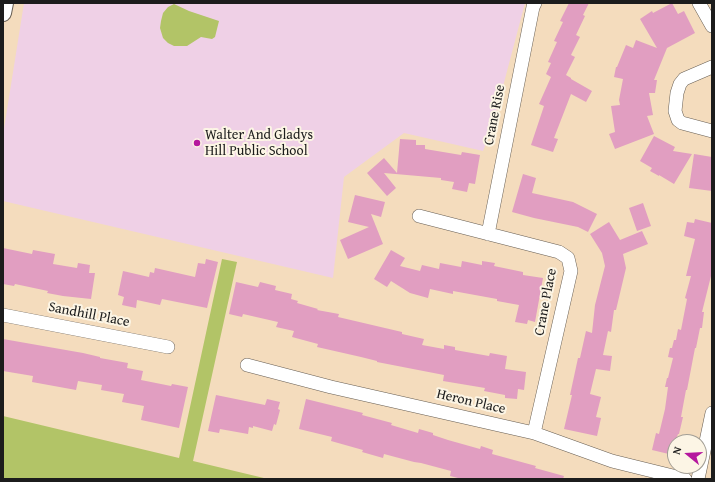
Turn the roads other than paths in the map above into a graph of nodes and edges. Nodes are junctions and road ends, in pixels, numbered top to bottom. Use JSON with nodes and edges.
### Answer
{"nodes":[{"id":1,"x":535,"y":3,"type":"edge"},
{"id":2,"x":699,"y":3,"type":"edge"},
{"id":3,"x":712,"y":26,"type":"edge"},
{"id":4,"x":712,"y":68,"type":"edge"},
{"id":5,"x":712,"y":131,"type":"edge"},
{"id":6,"x":419,"y":216,"type":"dead end"},
{"id":7,"x":488,"y":234,"type":"junction"},
{"id":8,"x":3,"y":315,"type":"edge"},
{"id":9,"x":168,"y":347,"type":"dead end"},
{"id":10,"x":247,"y":366,"type":"dead end"},
{"id":11,"x":712,"y":413,"type":"edge"},
{"id":12,"x":534,"y":433,"type":"junction"},
{"id":13,"x":685,"y":479,"type":"edge"},
{"id":14,"x":698,"y":479,"type":"edge"}],
"edges":[{"from":1,"to":7,"type":"street","name":"Crane Rise"},
{"from":2,"to":3,"type":"street"},
{"from":4,"to":5,"type":"street"},
{"from":6,"to":7,"type":"street","name":"Crane Place"},
{"from":7,"to":12,"type":"street","name":"Crane Place"},
{"from":8,"to":9,"type":"street","name":"Sandhill Place"},
{"from":10,"to":12,"type":"street","name":"Heron Place"},
{"from":11,"to":14,"type":"street"},
{"from":12,"to":13,"type":"street","name":"Heron Place"}]}
